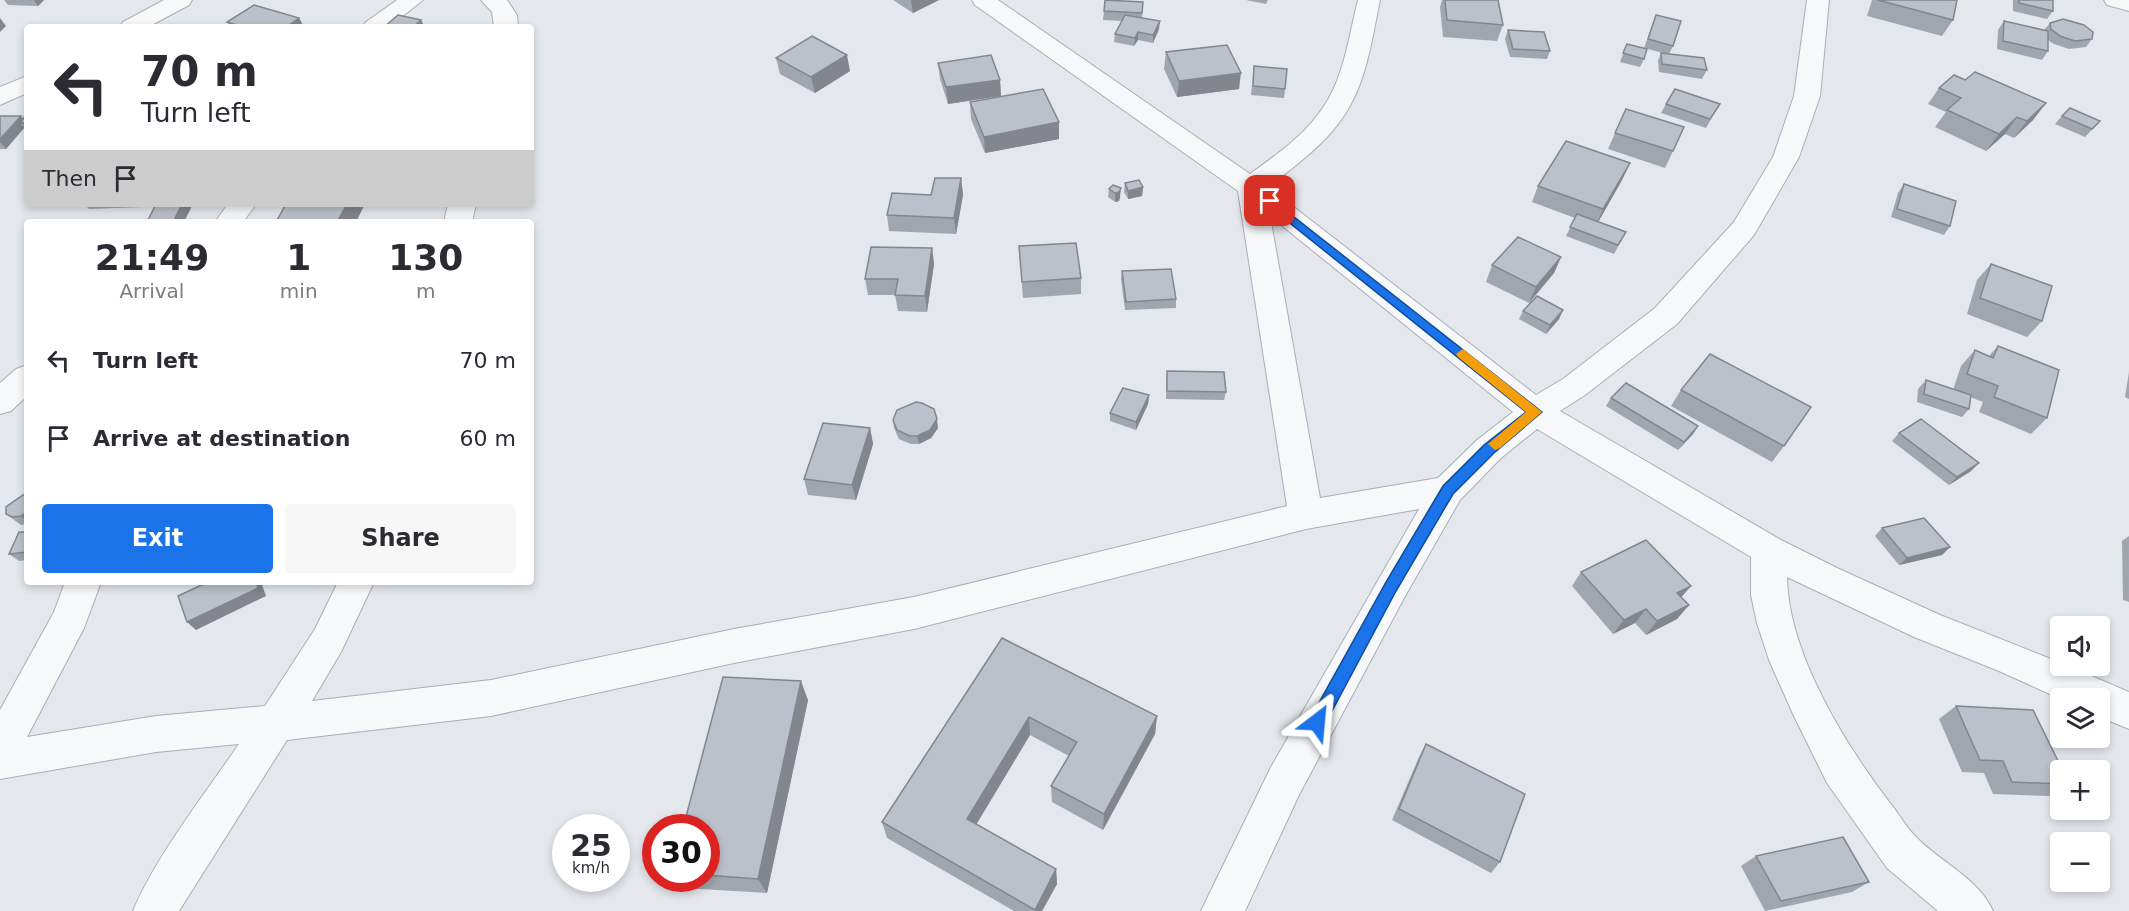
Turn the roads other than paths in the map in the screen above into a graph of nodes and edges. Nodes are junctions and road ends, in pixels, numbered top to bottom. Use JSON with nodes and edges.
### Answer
{"nodes":[{"id":1,"x":181,"y":0,"type":"edge"},
{"id":2,"x":412,"y":0,"type":"edge"},
{"id":3,"x":492,"y":0,"type":"edge"},
{"id":4,"x":983,"y":0,"type":"edge"},
{"id":5,"x":1369,"y":0,"type":"edge"},
{"id":6,"x":1818,"y":0,"type":"edge"},
{"id":7,"x":2115,"y":0,"type":"edge"},
{"id":8,"x":2129,"y":4,"type":"edge"},
{"id":9,"x":137,"y":24,"type":"edge"},
{"id":10,"x":378,"y":24,"type":"edge"},
{"id":11,"x":507,"y":24,"type":"edge"},
{"id":12,"x":24,"y":85,"type":"edge"},
{"id":13,"x":0,"y":97,"type":"edge"},
{"id":14,"x":1251,"y":187,"type":"junction"},
{"id":15,"x":24,"y":380,"type":"edge"},
{"id":16,"x":0,"y":402,"type":"edge"},
{"id":17,"x":1535,"y":412,"type":"junction"},
{"id":18,"x":1448,"y":490,"type":"junction"},
{"id":19,"x":1306,"y":515,"type":"junction"},
{"id":20,"x":1769,"y":550,"type":"junction"},
{"id":21,"x":82,"y":585,"type":"edge"},
{"id":22,"x":355,"y":585,"type":"edge"},
{"id":23,"x":2129,"y":711,"type":"edge"},
{"id":24,"x":276,"y":723,"type":"junction"},
{"id":25,"x":0,"y":748,"type":"edge"},
{"id":26,"x":0,"y":760,"type":"edge"},
{"id":27,"x":155,"y":911,"type":"edge"},
{"id":28,"x":1223,"y":911,"type":"edge"},
{"id":29,"x":1971,"y":911,"type":"edge"}],
"edges":[{"from":1,"to":9,"type":"street"},
{"from":2,"to":10,"type":"street"},
{"from":3,"to":11,"type":"street"},
{"from":4,"to":14,"type":"street"},
{"from":5,"to":14,"type":"street"},
{"from":6,"to":17,"type":"street"},
{"from":7,"to":8,"type":"street"},
{"from":12,"to":13,"type":"street"},
{"from":14,"to":17,"type":"street"},
{"from":14,"to":19,"type":"street"},
{"from":15,"to":16,"type":"street"},
{"from":17,"to":18,"type":"street"},
{"from":17,"to":20,"type":"street"},
{"from":18,"to":19,"type":"street"},
{"from":18,"to":28,"type":"street"},
{"from":19,"to":24,"type":"street"},
{"from":20,"to":23,"type":"street"},
{"from":20,"to":29,"type":"street"},
{"from":21,"to":25,"type":"street"},
{"from":22,"to":24,"type":"street"},
{"from":24,"to":26,"type":"street"},
{"from":24,"to":27,"type":"street"}]}
